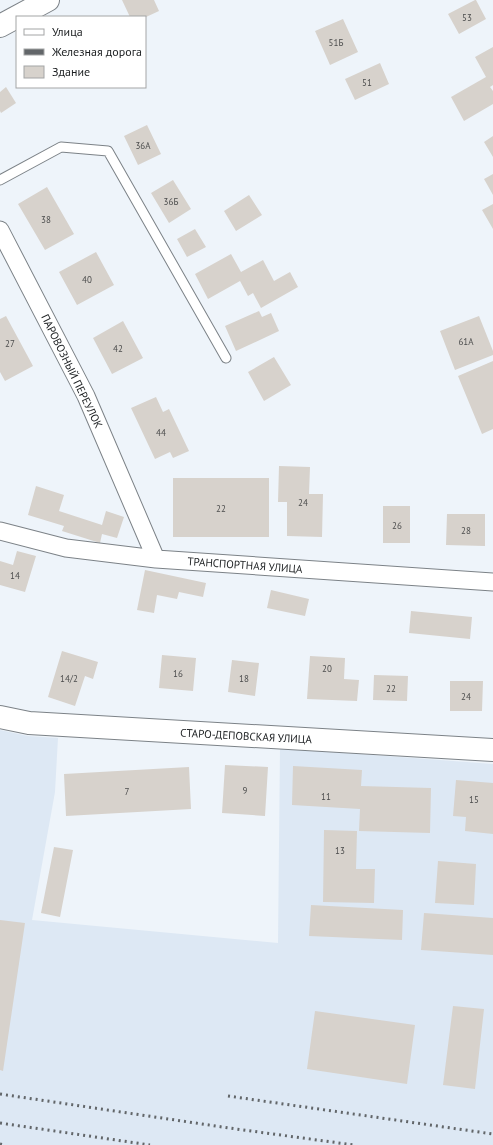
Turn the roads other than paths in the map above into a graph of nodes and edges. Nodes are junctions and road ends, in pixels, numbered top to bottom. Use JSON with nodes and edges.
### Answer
{"nodes":[{"id":1,"x":48,"y":0,"type":"edge"},
{"id":2,"x":18,"y":16,"type":"edge"},
{"id":3,"x":16,"y":17,"type":"edge"},
{"id":4,"x":0,"y":26,"type":"edge"},
{"id":5,"x":0,"y":180,"type":"edge"},
{"id":6,"x":0,"y":230,"type":"edge"},
{"id":7,"x":226,"y":358,"type":"dead end"},
{"id":8,"x":0,"y":531,"type":"edge"},
{"id":9,"x":156,"y":559,"type":"junction"},
{"id":10,"x":493,"y":582,"type":"edge"},
{"id":11,"x":0,"y":717,"type":"edge"},
{"id":12,"x":493,"y":750,"type":"edge"}],
"edges":[{"from":1,"to":2,"type":"main road"},
{"from":3,"to":4,"type":"main road"},
{"from":5,"to":7,"type":"lane"},
{"from":6,"to":9,"type":"street","name":"ПАРОВОЗНЫЙ ПЕРЕУЛОК"},
{"from":8,"to":9,"type":"street","name":"ТРАНСПОРТНАЯ УЛИЦА"},
{"from":9,"to":10,"type":"street","name":"ТРАНСПОРТНАЯ УЛИЦА"},
{"from":11,"to":12,"type":"main road","name":"СТАРО-ДЕПОВСКАЯ УЛИЦА"}]}
